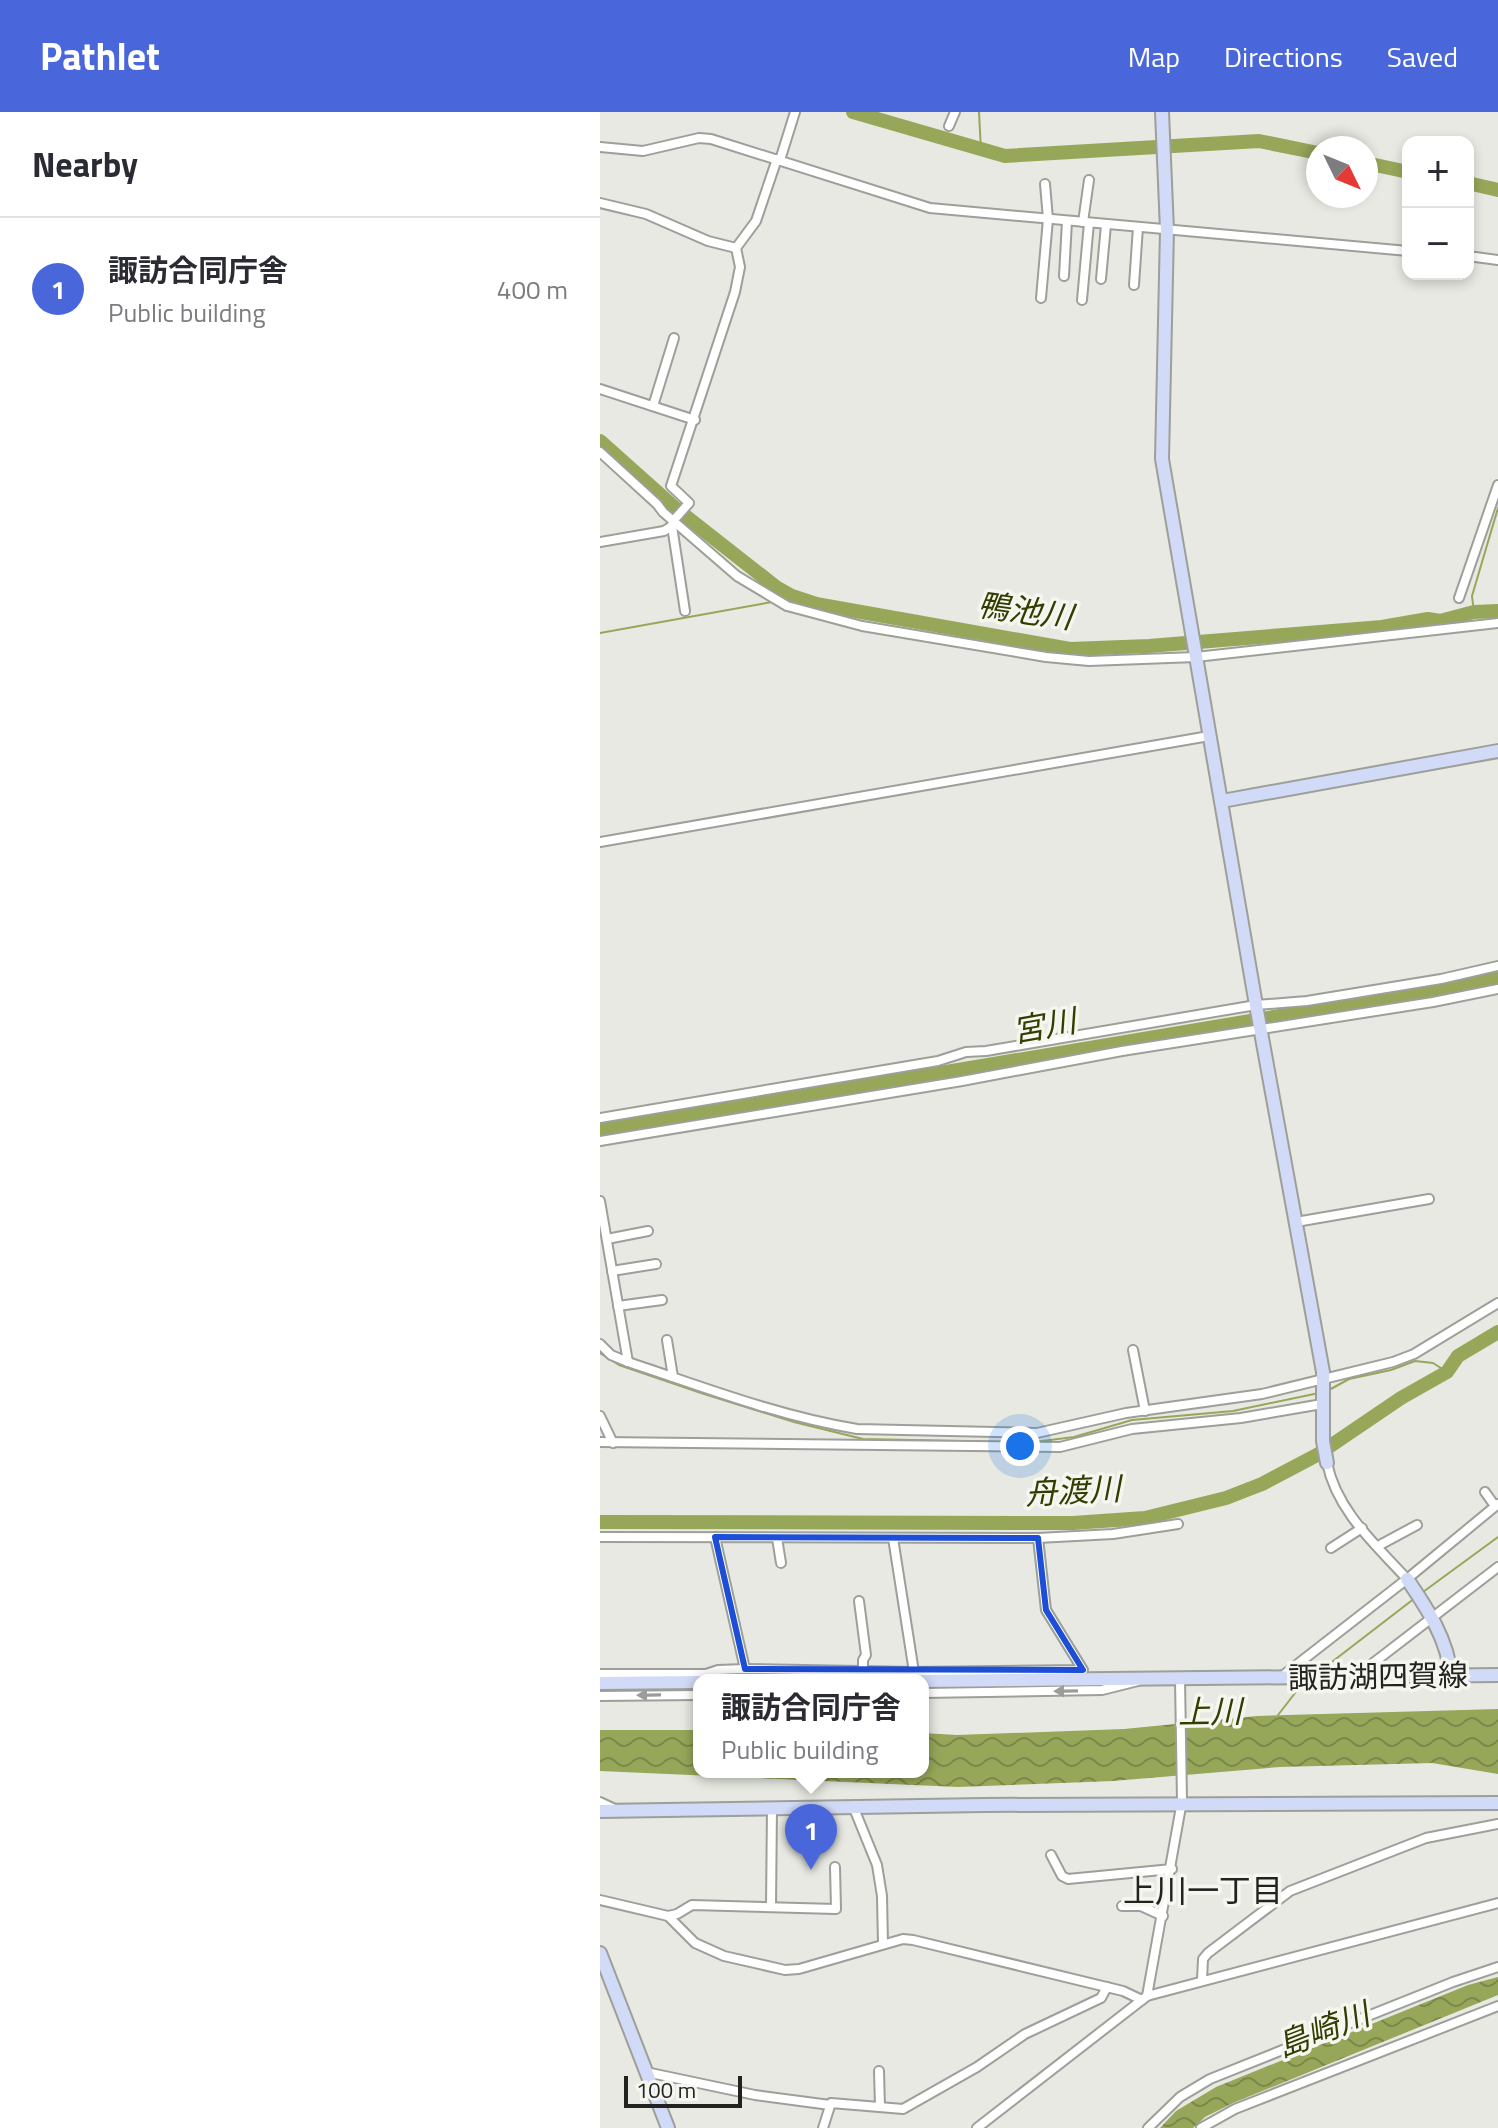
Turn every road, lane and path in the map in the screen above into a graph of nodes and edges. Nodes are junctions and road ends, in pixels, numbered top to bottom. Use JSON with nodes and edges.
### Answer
{"nodes":[{"id":1,"x":795,"y":112,"type":"edge"},
{"id":2,"x":955,"y":112,"type":"edge"},
{"id":3,"x":1162,"y":112,"type":"edge"},
{"id":4,"x":949,"y":126,"type":"dead end"},
{"id":5,"x":600,"y":147,"type":"edge"},
{"id":6,"x":778,"y":159,"type":"junction"},
{"id":7,"x":1089,"y":180,"type":"dead end"},
{"id":8,"x":1045,"y":184,"type":"dead end"},
{"id":9,"x":600,"y":203,"type":"edge"},
{"id":10,"x":1048,"y":219,"type":"junction"},
{"id":11,"x":1067,"y":221,"type":"junction"},
{"id":12,"x":1086,"y":223,"type":"junction"},
{"id":13,"x":1106,"y":225,"type":"junction"},
{"id":14,"x":1138,"y":227,"type":"junction"},
{"id":15,"x":1167,"y":230,"type":"junction"},
{"id":16,"x":736,"y":248,"type":"junction"},
{"id":17,"x":1402,"y":250,"type":"edge"},
{"id":18,"x":1474,"y":257,"type":"edge"},
{"id":19,"x":1498,"y":260,"type":"edge"},
{"id":20,"x":1064,"y":276,"type":"dead end"},
{"id":21,"x":1101,"y":279,"type":"dead end"},
{"id":22,"x":1134,"y":285,"type":"dead end"},
{"id":23,"x":1041,"y":298,"type":"dead end"},
{"id":24,"x":1082,"y":300,"type":"dead end"},
{"id":25,"x":674,"y":338,"type":"dead end"},
{"id":26,"x":600,"y":389,"type":"edge"},
{"id":27,"x":653,"y":406,"type":"junction"},
{"id":28,"x":695,"y":420,"type":"junction"},
{"id":29,"x":600,"y":452,"type":"edge"},
{"id":30,"x":1498,"y":485,"type":"edge"},
{"id":31,"x":672,"y":524,"type":"junction"},
{"id":32,"x":603,"y":540,"type":"edge"},
{"id":33,"x":1459,"y":598,"type":"dead end"},
{"id":34,"x":685,"y":611,"type":"dead end"},
{"id":35,"x":1498,"y":623,"type":"edge"},
{"id":36,"x":1196,"y":656,"type":"junction"},
{"id":37,"x":1209,"y":736,"type":"junction"},
{"id":38,"x":1498,"y":751,"type":"edge"},
{"id":39,"x":1222,"y":801,"type":"junction"},
{"id":40,"x":600,"y":842,"type":"edge"},
{"id":41,"x":1498,"y":966,"type":"edge"},
{"id":42,"x":1498,"y":989,"type":"edge"},
{"id":43,"x":1257,"y":1008,"type":"junction"},
{"id":44,"x":1261,"y":1029,"type":"junction"},
{"id":45,"x":600,"y":1118,"type":"edge"},
{"id":46,"x":600,"y":1141,"type":"edge"},
{"id":47,"x":1429,"y":1199,"type":"dead end"},
{"id":48,"x":600,"y":1201,"type":"edge"},
{"id":49,"x":1296,"y":1222,"type":"junction"},
{"id":50,"x":648,"y":1231,"type":"dead end"},
{"id":51,"x":607,"y":1239,"type":"junction"},
{"id":52,"x":656,"y":1264,"type":"dead end"},
{"id":53,"x":612,"y":1271,"type":"junction"},
{"id":54,"x":662,"y":1300,"type":"dead end"},
{"id":55,"x":1498,"y":1303,"type":"edge"},
{"id":56,"x":618,"y":1306,"type":"junction"},
{"id":57,"x":667,"y":1340,"type":"dead end"},
{"id":58,"x":600,"y":1344,"type":"edge"},
{"id":59,"x":1133,"y":1350,"type":"dead end"},
{"id":60,"x":628,"y":1362,"type":"junction"},
{"id":61,"x":673,"y":1377,"type":"junction"},
{"id":62,"x":1323,"y":1380,"type":"junction"},
{"id":63,"x":1322,"y":1404,"type":"junction"},
{"id":64,"x":1145,"y":1411,"type":"junction"},
{"id":65,"x":600,"y":1416,"type":"edge"},
{"id":66,"x":600,"y":1442,"type":"edge"},
{"id":67,"x":613,"y":1443,"type":"junction"},
{"id":68,"x":1327,"y":1463,"type":"joint"},
{"id":69,"x":1485,"y":1492,"type":"dead end"},
{"id":70,"x":1497,"y":1505,"type":"edge"},
{"id":71,"x":1178,"y":1524,"type":"dead end"},
{"id":72,"x":1417,"y":1525,"type":"dead end"},
{"id":73,"x":1362,"y":1528,"type":"junction"},
{"id":74,"x":600,"y":1537,"type":"edge"},
{"id":75,"x":715,"y":1537,"type":"junction"},
{"id":76,"x":777,"y":1538,"type":"junction"},
{"id":77,"x":893,"y":1538,"type":"junction"},
{"id":78,"x":1038,"y":1538,"type":"junction"},
{"id":79,"x":1378,"y":1546,"type":"junction"},
{"id":80,"x":1331,"y":1548,"type":"dead end"},
{"id":81,"x":781,"y":1563,"type":"dead end"},
{"id":82,"x":1498,"y":1567,"type":"edge"},
{"id":83,"x":1407,"y":1579,"type":"junction"},
{"id":84,"x":859,"y":1601,"type":"dead end"},
{"id":85,"x":1432,"y":1617,"type":"junction"},
{"id":86,"x":745,"y":1669,"type":"junction"},
{"id":87,"x":863,"y":1671,"type":"junction"},
{"id":88,"x":600,"y":1674,"type":"edge"},
{"id":89,"x":896,"y":1674,"type":"edge"},
{"id":90,"x":918,"y":1674,"type":"edge"},
{"id":91,"x":1498,"y":1675,"type":"edge"},
{"id":92,"x":929,"y":1676,"type":"edge"},
{"id":93,"x":929,"y":1676,"type":"edge"},
{"id":94,"x":1451,"y":1676,"type":"junction"},
{"id":95,"x":1354,"y":1677,"type":"junction"},
{"id":96,"x":1280,"y":1678,"type":"junction"},
{"id":97,"x":1143,"y":1679,"type":"junction"},
{"id":98,"x":1180,"y":1681,"type":"junction"},
{"id":99,"x":693,"y":1682,"type":"edge"},
{"id":100,"x":600,"y":1683,"type":"edge"},
{"id":101,"x":929,"y":1693,"type":"edge"},
{"id":102,"x":693,"y":1695,"type":"edge"},
{"id":103,"x":600,"y":1696,"type":"edge"},
{"id":104,"x":600,"y":1802,"type":"edge"},
{"id":105,"x":1182,"y":1803,"type":"junction"},
{"id":106,"x":1498,"y":1803,"type":"edge"},
{"id":107,"x":853,"y":1806,"type":"junction"},
{"id":108,"x":772,"y":1807,"type":"junction"},
{"id":109,"x":617,"y":1810,"type":"junction"},
{"id":110,"x":600,"y":1811,"type":"edge"},
{"id":111,"x":1498,"y":1824,"type":"edge"},
{"id":112,"x":1051,"y":1855,"type":"dead end"},
{"id":113,"x":835,"y":1867,"type":"dead end"},
{"id":114,"x":1172,"y":1869,"type":"junction"},
{"id":115,"x":1151,"y":1871,"type":"junction"},
{"id":116,"x":1149,"y":1883,"type":"dead end"},
{"id":117,"x":600,"y":1900,"type":"edge"},
{"id":118,"x":1498,"y":1903,"type":"edge"},
{"id":119,"x":1122,"y":1906,"type":"dead end"},
{"id":120,"x":771,"y":1907,"type":"junction"},
{"id":121,"x":668,"y":1916,"type":"junction"},
{"id":122,"x":1163,"y":1916,"type":"junction"},
{"id":123,"x":883,"y":1944,"type":"junction"},
{"id":124,"x":600,"y":1953,"type":"edge"},
{"id":125,"x":1498,"y":1967,"type":"edge"},
{"id":126,"x":1202,"y":1980,"type":"junction"},
{"id":127,"x":1107,"y":1987,"type":"junction"},
{"id":128,"x":1144,"y":1998,"type":"junction"},
{"id":129,"x":1498,"y":2006,"type":"edge"},
{"id":130,"x":879,"y":2071,"type":"dead end"},
{"id":131,"x":646,"y":2072,"type":"junction"},
{"id":132,"x":830,"y":2105,"type":"junction"},
{"id":133,"x":880,"y":2107,"type":"junction"},
{"id":134,"x":668,"y":2128,"type":"edge"},
{"id":135,"x":823,"y":2128,"type":"edge"},
{"id":136,"x":977,"y":2128,"type":"edge"},
{"id":137,"x":1148,"y":2128,"type":"edge"},
{"id":138,"x":1201,"y":2128,"type":"edge"}],
"edges":[{"from":1,"to":6,"type":"street"},
{"from":2,"to":4,"type":"street"},
{"from":3,"to":15,"type":"street"},
{"from":5,"to":6,"type":"street"},
{"from":6,"to":10,"type":"street"},
{"from":6,"to":16,"type":"street"},
{"from":7,"to":12,"type":"street"},
{"from":8,"to":10,"type":"street"},
{"from":9,"to":16,"type":"street"},
{"from":10,"to":11,"type":"street"},
{"from":10,"to":23,"type":"street"},
{"from":11,"to":12,"type":"street"},
{"from":11,"to":20,"type":"street"},
{"from":12,"to":13,"type":"street"},
{"from":12,"to":24,"type":"street"},
{"from":13,"to":14,"type":"street"},
{"from":13,"to":21,"type":"street"},
{"from":14,"to":15,"type":"street"},
{"from":14,"to":22,"type":"street"},
{"from":15,"to":17,"type":"street"},
{"from":15,"to":36,"type":"street"},
{"from":16,"to":28,"type":"street"},
{"from":18,"to":19,"type":"street"},
{"from":25,"to":27,"type":"street"},
{"from":26,"to":27,"type":"street"},
{"from":27,"to":28,"type":"street"},
{"from":28,"to":31,"type":"street"},
{"from":29,"to":31,"type":"street"},
{"from":30,"to":33,"type":"street"},
{"from":31,"to":32,"type":"street"},
{"from":31,"to":34,"type":"street"},
{"from":31,"to":36,"type":"street"},
{"from":35,"to":36,"type":"street"},
{"from":36,"to":37,"type":"street"},
{"from":37,"to":39,"type":"street"},
{"from":37,"to":40,"type":"street"},
{"from":38,"to":39,"type":"street"},
{"from":39,"to":43,"type":"street"},
{"from":41,"to":43,"type":"street"},
{"from":42,"to":44,"type":"street"},
{"from":43,"to":44,"type":"street"},
{"from":43,"to":45,"type":"street"},
{"from":44,"to":46,"type":"street"},
{"from":44,"to":49,"type":"street"},
{"from":47,"to":49,"type":"street"},
{"from":48,"to":51,"type":"street"},
{"from":49,"to":62,"type":"street"},
{"from":50,"to":51,"type":"street"},
{"from":51,"to":53,"type":"street"},
{"from":52,"to":53,"type":"street"},
{"from":53,"to":56,"type":"street"},
{"from":54,"to":56,"type":"street"},
{"from":55,"to":62,"type":"street"},
{"from":56,"to":60,"type":"street"},
{"from":57,"to":61,"type":"street"},
{"from":58,"to":60,"type":"street"},
{"from":59,"to":64,"type":"street"},
{"from":60,"to":61,"type":"street"},
{"from":61,"to":64,"type":"street"},
{"from":62,"to":63,"type":"street"},
{"from":62,"to":64,"type":"street"},
{"from":63,"to":67,"type":"street"},
{"from":63,"to":68,"type":"street"},
{"from":65,"to":67,"type":"street"},
{"from":66,"to":67,"type":"street"},
{"from":68,"to":73,"type":"street"},
{"from":69,"to":70,"type":"street"},
{"from":70,"to":83,"type":"street"},
{"from":71,"to":78,"type":"street"},
{"from":72,"to":79,"type":"street"},
{"from":73,"to":79,"type":"street"},
{"from":73,"to":80,"type":"street"},
{"from":74,"to":75,"type":"street"},
{"from":75,"to":76,"type":"street"},
{"from":75,"to":86,"type":"street"},
{"from":76,"to":77,"type":"street"},
{"from":76,"to":81,"type":"street"},
{"from":77,"to":78,"type":"street"},
{"from":77,"to":90,"type":"street"},
{"from":78,"to":92,"type":"street"},
{"from":79,"to":83,"type":"street"},
{"from":82,"to":85,"type":"street"},
{"from":83,"to":85,"type":"street"},
{"from":83,"to":96,"type":"street"},
{"from":84,"to":87,"type":"street"},
{"from":85,"to":94,"type":"street"},
{"from":85,"to":95,"type":"street"},
{"from":86,"to":87,"type":"street"},
{"from":86,"to":88,"type":"street"},
{"from":87,"to":89,"type":"street"},
{"from":91,"to":94,"type":"street","name":"諏訪湖四賀線"},
{"from":93,"to":97,"type":"street","name":"諏訪湖四賀線"},
{"from":94,"to":95,"type":"street","name":"諏訪湖四賀線"},
{"from":95,"to":96,"type":"street","name":"諏訪湖四賀線"},
{"from":96,"to":98,"type":"street","name":"諏訪湖四賀線"},
{"from":97,"to":98,"type":"street","name":"諏訪湖四賀線"},
{"from":97,"to":101,"type":"street","one_way":true},
{"from":98,"to":105,"type":"street"},
{"from":99,"to":100,"type":"street"},
{"from":102,"to":103,"type":"street","one_way":true},
{"from":104,"to":109,"type":"street"},
{"from":105,"to":106,"type":"street"},
{"from":105,"to":107,"type":"street"},
{"from":105,"to":114,"type":"street"},
{"from":107,"to":108,"type":"street"},
{"from":107,"to":123,"type":"street"},
{"from":108,"to":109,"type":"street"},
{"from":108,"to":120,"type":"street"},
{"from":109,"to":110,"type":"street"},
{"from":111,"to":126,"type":"street"},
{"from":112,"to":115,"type":"street"},
{"from":113,"to":120,"type":"street"},
{"from":114,"to":115,"type":"street"},
{"from":114,"to":122,"type":"street"},
{"from":115,"to":116,"type":"street"},
{"from":117,"to":121,"type":"street"},
{"from":118,"to":126,"type":"street"},
{"from":119,"to":122,"type":"street"},
{"from":120,"to":121,"type":"street"},
{"from":121,"to":123,"type":"street"},
{"from":122,"to":128,"type":"street"},
{"from":123,"to":127,"type":"street"},
{"from":124,"to":131,"type":"street"},
{"from":125,"to":137,"type":"street"},
{"from":126,"to":128,"type":"street"},
{"from":127,"to":128,"type":"street"},
{"from":127,"to":133,"type":"street"},
{"from":128,"to":136,"type":"street"},
{"from":129,"to":138,"type":"street"},
{"from":130,"to":133,"type":"street"},
{"from":131,"to":132,"type":"street"},
{"from":131,"to":134,"type":"street"},
{"from":132,"to":133,"type":"street"},
{"from":132,"to":135,"type":"street"}]}
